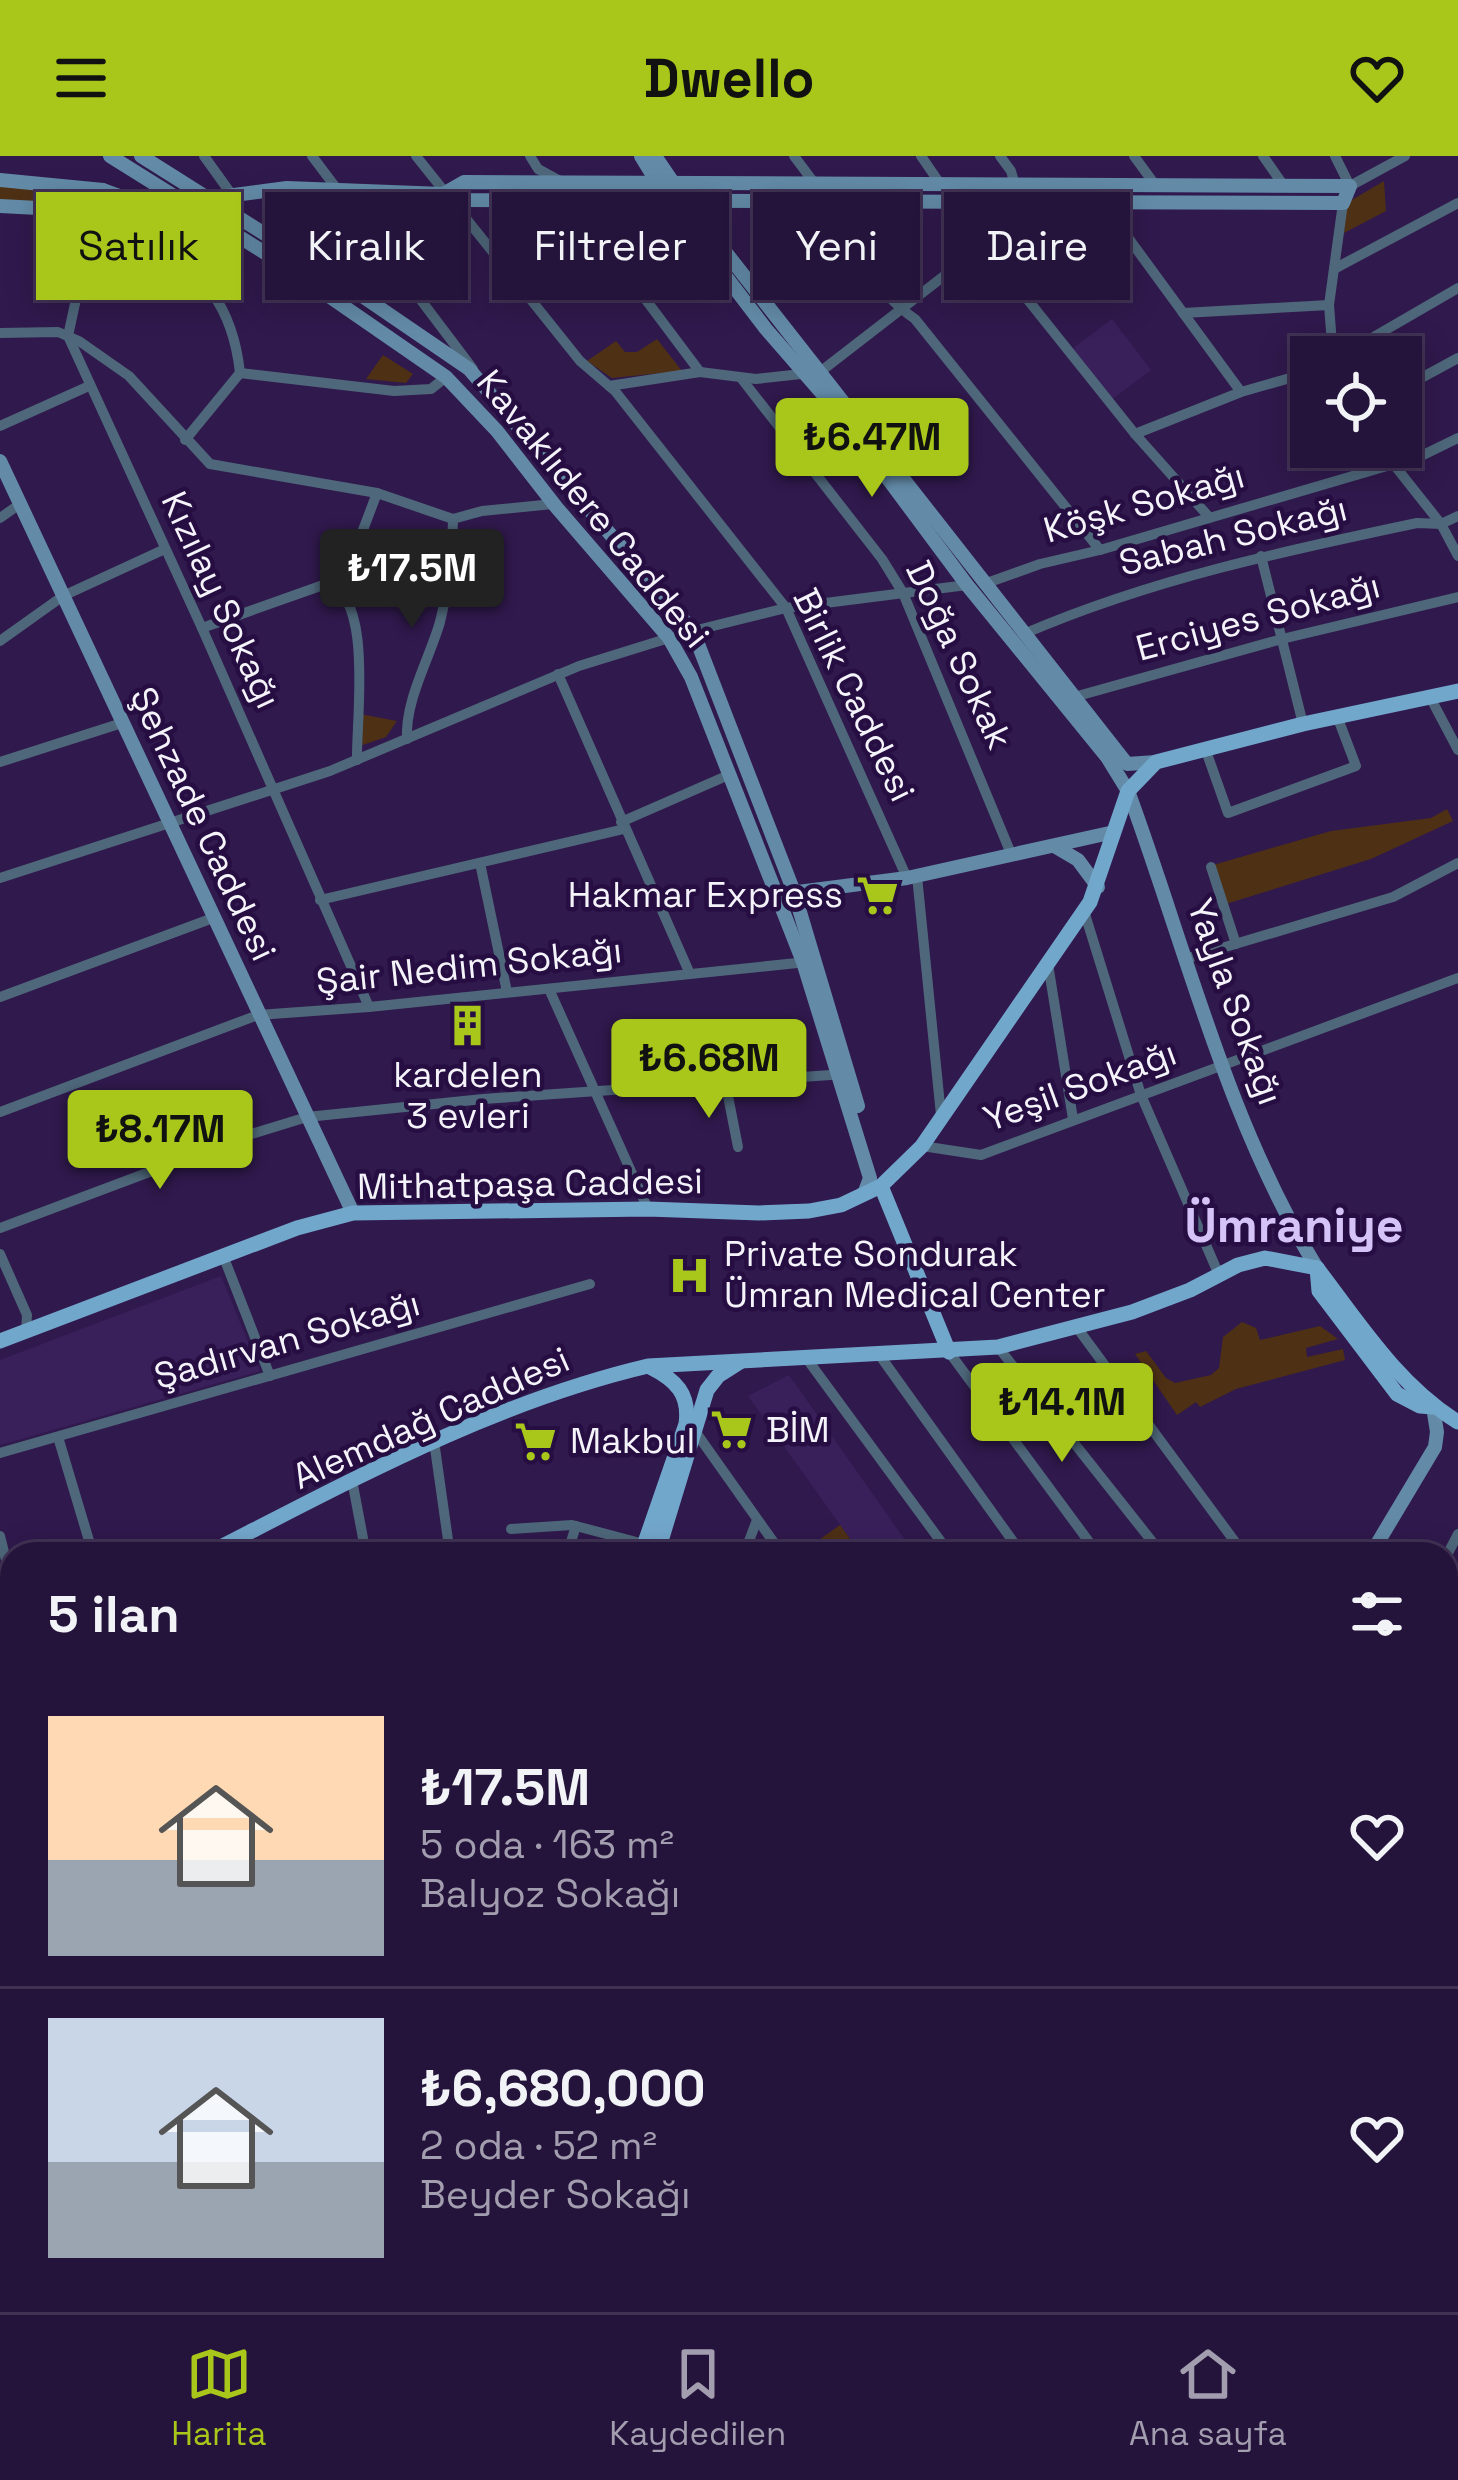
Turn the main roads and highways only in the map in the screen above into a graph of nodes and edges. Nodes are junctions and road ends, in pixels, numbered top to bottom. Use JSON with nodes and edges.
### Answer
{"nodes":[{"id":1,"x":1458,"y":691,"type":"edge"},
{"id":2,"x":881,"y":1186,"type":"junction"},
{"id":3,"x":0,"y":1341,"type":"edge"},
{"id":4,"x":949,"y":1352,"type":"junction"},
{"id":5,"x":755,"y":1358,"type":"junction"},
{"id":6,"x":647,"y":1366,"type":"junction"},
{"id":7,"x":1455,"y":1416,"type":"edge"},
{"id":8,"x":231,"y":1542,"type":"edge"},
{"id":9,"x":650,"y":1542,"type":"edge"},
{"id":10,"x":651,"y":1542,"type":"edge"}],
"edges":[{"from":1,"to":2,"type":"main road","name":"Mithatpaşa Caddesi"},
{"from":2,"to":3,"type":"main road","name":"Mithatpaşa Caddesi"},
{"from":2,"to":4,"type":"main road"},
{"from":4,"to":5,"type":"main road","name":"Alemdağ Caddesi"},
{"from":4,"to":7,"type":"main road","name":"Alemdağ Caddesi"},
{"from":5,"to":6,"type":"main road","name":"Alemdağ Caddesi"},
{"from":5,"to":10,"type":"main road"},
{"from":6,"to":8,"type":"main road","name":"Alemdağ Caddesi"},
{"from":6,"to":9,"type":"main road"}]}
